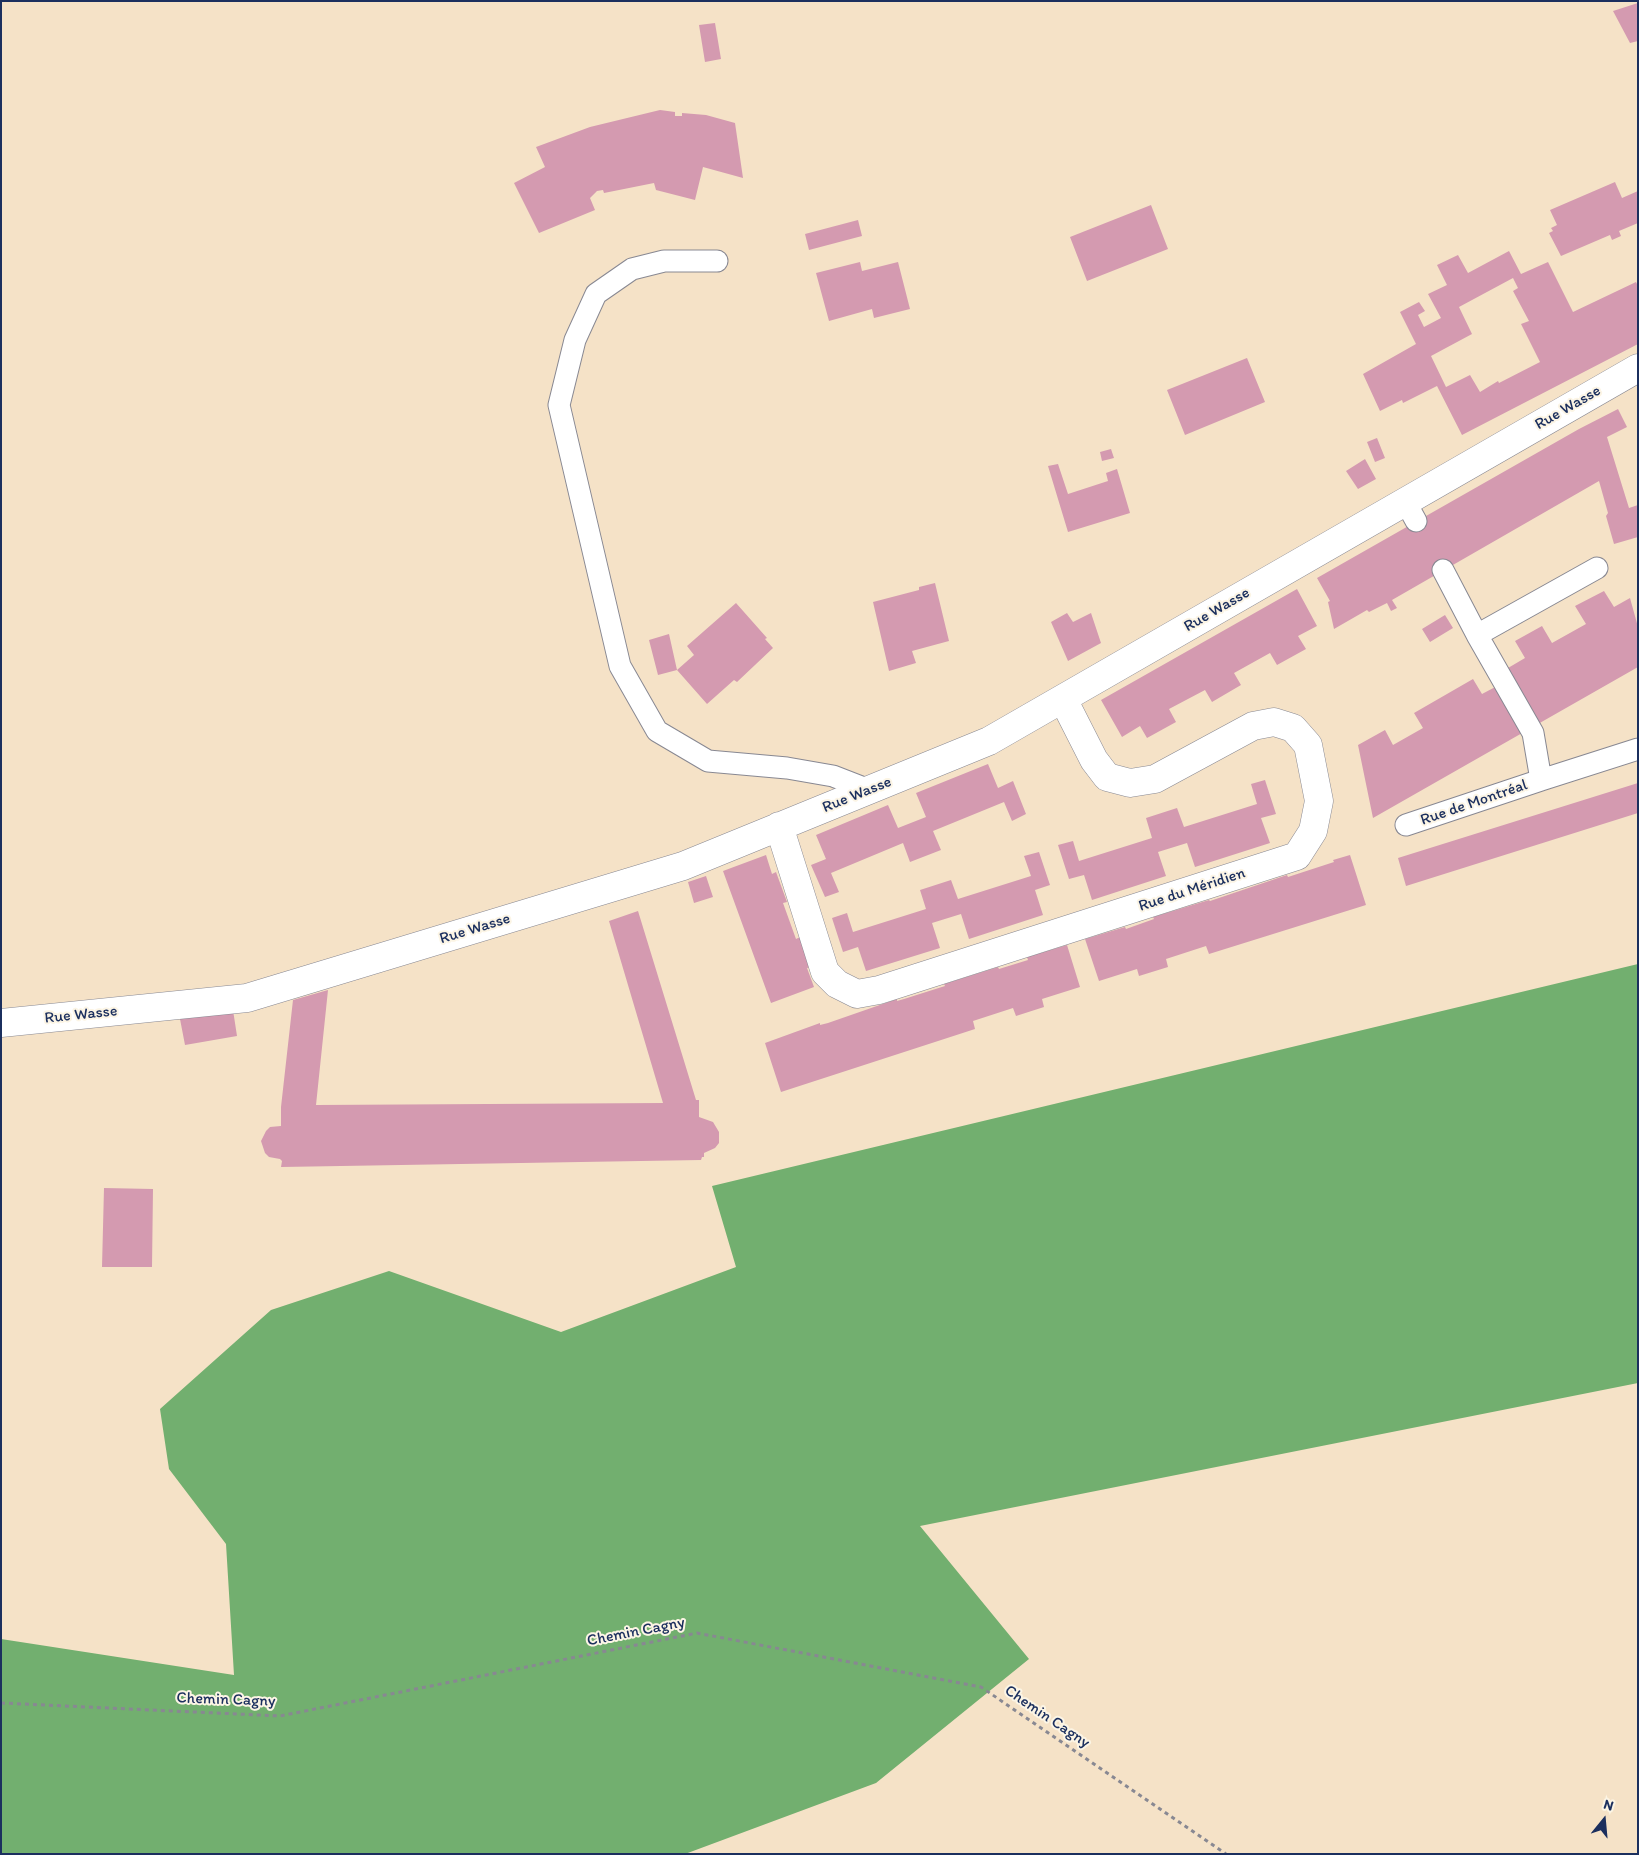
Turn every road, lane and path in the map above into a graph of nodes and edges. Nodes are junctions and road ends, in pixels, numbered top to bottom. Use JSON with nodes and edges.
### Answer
{"nodes":[{"id":1,"x":717,"y":261,"type":"dead end"},
{"id":2,"x":1638,"y":368,"type":"edge"},
{"id":3,"x":1597,"y":568,"type":"dead end"},
{"id":4,"x":1443,"y":570,"type":"dead end"},
{"id":5,"x":1477,"y":634,"type":"junction"},
{"id":6,"x":1062,"y":699,"type":"junction"},
{"id":7,"x":1638,"y":749,"type":"edge"},
{"id":8,"x":1541,"y":780,"type":"junction"},
{"id":9,"x":869,"y":790,"type":"junction"},
{"id":10,"x":779,"y":826,"type":"junction"},
{"id":11,"x":1406,"y":826,"type":"dead end"},
{"id":12,"x":1,"y":1023,"type":"edge"},
{"id":13,"x":1,"y":1702,"type":"edge"},
{"id":14,"x":1226,"y":1854,"type":"edge"}],
"edges":[{"from":1,"to":9,"type":"lane"},
{"from":2,"to":6,"type":"street","name":"Rue Wasse"},
{"from":3,"to":5,"type":"lane"},
{"from":4,"to":5,"type":"lane","name":"Rue de Montréal"},
{"from":5,"to":8,"type":"lane","name":"Rue de Montréal"},
{"from":6,"to":9,"type":"street","name":"Rue Wasse"},
{"from":6,"to":10,"type":"street","name":"Rue du Méridien"},
{"from":7,"to":8,"type":"lane","name":"Rue de Montréal"},
{"from":8,"to":11,"type":"lane","name":"Rue de Montréal"},
{"from":9,"to":10,"type":"street","name":"Rue Wasse"},
{"from":10,"to":12,"type":"street","name":"Rue Wasse"},
{"from":13,"to":14,"type":"path","name":"Chemin Cagny"}]}
